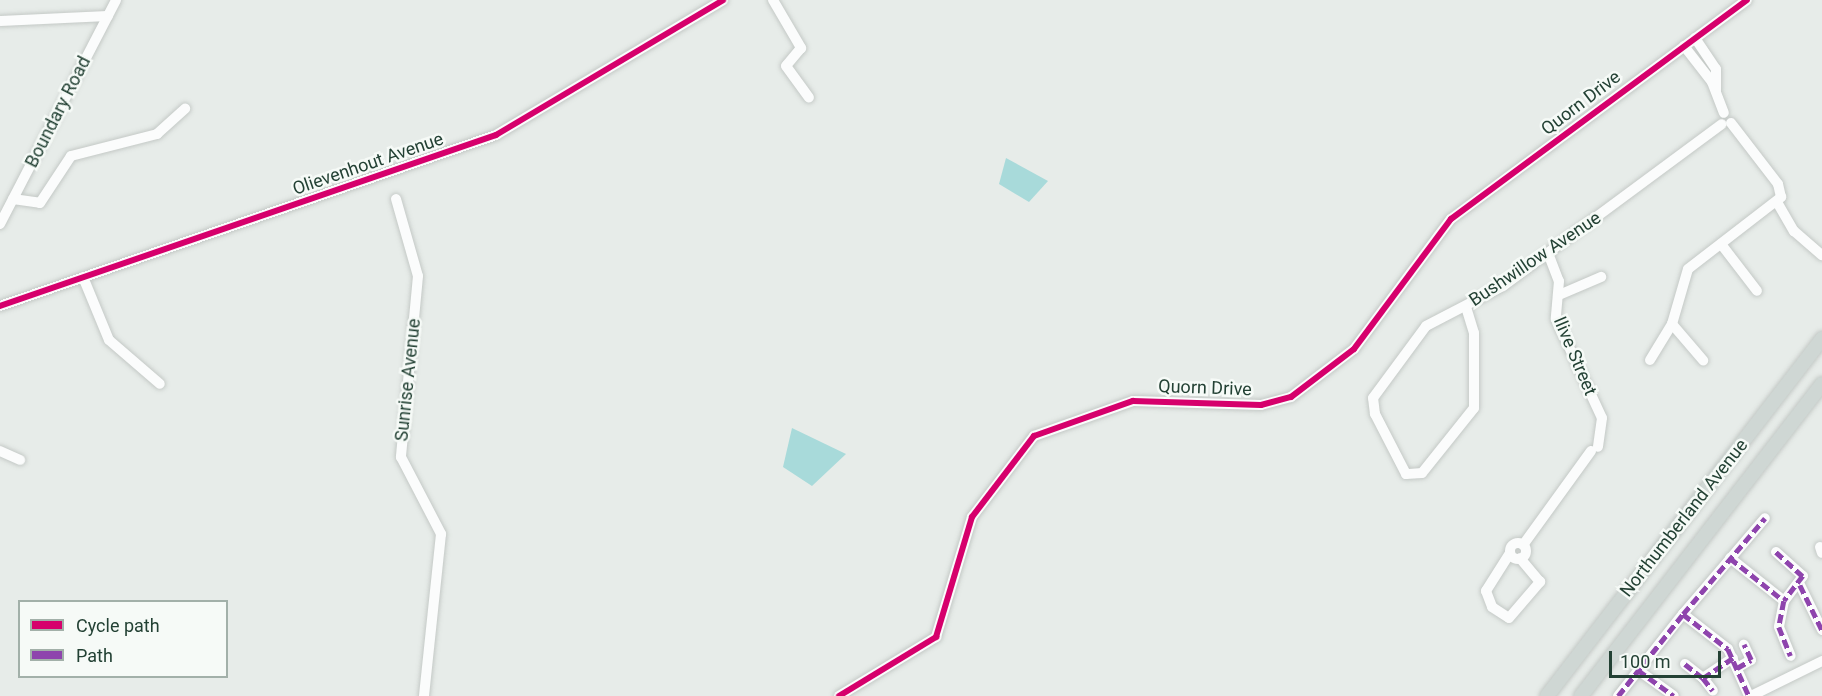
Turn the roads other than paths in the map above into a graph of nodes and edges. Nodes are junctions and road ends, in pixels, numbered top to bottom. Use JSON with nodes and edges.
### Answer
{"nodes":[{"id":1,"x":116,"y":0,"type":"edge"},
{"id":2,"x":723,"y":0,"type":"edge"},
{"id":3,"x":773,"y":0,"type":"edge"},
{"id":4,"x":1747,"y":0,"type":"edge"},
{"id":5,"x":108,"y":16,"type":"junction"},
{"id":6,"x":0,"y":21,"type":"edge"},
{"id":7,"x":1695,"y":38,"type":"junction"},
{"id":8,"x":1684,"y":46,"type":"junction"},
{"id":9,"x":1716,"y":90,"type":"junction"},
{"id":10,"x":809,"y":98,"type":"dead end"},
{"id":11,"x":185,"y":109,"type":"dead end"},
{"id":12,"x":1725,"y":120,"type":"junction"},
{"id":13,"x":13,"y":199,"type":"junction"},
{"id":14,"x":396,"y":199,"type":"dead end"},
{"id":15,"x":1777,"y":202,"type":"junction"},
{"id":16,"x":0,"y":224,"type":"edge"},
{"id":17,"x":1721,"y":244,"type":"junction"},
{"id":18,"x":1548,"y":253,"type":"junction"},
{"id":19,"x":1822,"y":255,"type":"edge"},
{"id":20,"x":83,"y":277,"type":"junction"},
{"id":21,"x":1601,"y":277,"type":"dead end"},
{"id":22,"x":1756,"y":291,"type":"dead end"},
{"id":23,"x":1559,"y":295,"type":"junction"},
{"id":24,"x":0,"y":306,"type":"edge"},
{"id":25,"x":1466,"y":307,"type":"junction"},
{"id":26,"x":1672,"y":324,"type":"junction"},
{"id":27,"x":1822,"y":339,"type":"edge"},
{"id":28,"x":1650,"y":360,"type":"dead end"},
{"id":29,"x":1703,"y":360,"type":"dead end"},
{"id":30,"x":160,"y":384,"type":"dead end"},
{"id":31,"x":1822,"y":384,"type":"edge"},
{"id":32,"x":0,"y":451,"type":"edge"},
{"id":33,"x":20,"y":460,"type":"dead end"},
{"id":34,"x":1765,"y":518,"type":"dead end"},
{"id":35,"x":1776,"y":552,"type":"dead end"},
{"id":36,"x":1515,"y":556,"type":"junction"},
{"id":37,"x":1730,"y":558,"type":"junction"},
{"id":38,"x":1800,"y":585,"type":"junction"},
{"id":39,"x":1784,"y":602,"type":"junction"},
{"id":40,"x":1683,"y":614,"type":"junction"},
{"id":41,"x":1822,"y":630,"type":"edge"},
{"id":42,"x":1744,"y":645,"type":"dead end"},
{"id":43,"x":1791,"y":656,"type":"dead end"},
{"id":44,"x":1822,"y":661,"type":"edge"},
{"id":45,"x":1735,"y":663,"type":"junction"},
{"id":46,"x":1685,"y":664,"type":"dead end"},
{"id":47,"x":1638,"y":670,"type":"junction"},
{"id":48,"x":1703,"y":678,"type":"junction"},
{"id":49,"x":1713,"y":691,"type":"dead end"},
{"id":50,"x":1623,"y":694,"type":"edge"},
{"id":51,"x":424,"y":696,"type":"edge"},
{"id":52,"x":839,"y":696,"type":"edge"},
{"id":53,"x":1547,"y":696,"type":"edge"},
{"id":54,"x":1581,"y":696,"type":"edge"},
{"id":55,"x":1674,"y":696,"type":"edge"},
{"id":56,"x":1750,"y":696,"type":"edge"}],
"edges":[{"from":1,"to":5,"type":"street","name":"Boundary Road"},
{"from":2,"to":20,"type":"street","name":"Olievenhout Avenue"},
{"from":3,"to":10,"type":"street"},
{"from":4,"to":7,"type":"street","name":"Quorn Drive"},
{"from":5,"to":6,"type":"street"},
{"from":5,"to":13,"type":"street","name":"Boundary Road"},
{"from":7,"to":8,"type":"street","name":"Quorn Drive"},
{"from":7,"to":9,"type":"street"},
{"from":8,"to":9,"type":"street"},
{"from":8,"to":52,"type":"street","name":"Quorn Drive"},
{"from":9,"to":12,"type":"street"},
{"from":11,"to":13,"type":"street"},
{"from":12,"to":15,"type":"street"},
{"from":12,"to":18,"type":"street","name":"Bushwillow Avenue"},
{"from":13,"to":16,"type":"street","name":"Boundary Road"},
{"from":14,"to":51,"type":"street","name":"Sunrise Avenue"},
{"from":15,"to":17,"type":"street"},
{"from":15,"to":19,"type":"street"},
{"from":17,"to":22,"type":"street"},
{"from":17,"to":26,"type":"street"},
{"from":18,"to":23,"type":"street","name":"Ilive Street"},
{"from":18,"to":25,"type":"street","name":"Bushwillow Avenue"},
{"from":20,"to":24,"type":"street","name":"Olievenhout Avenue"},
{"from":20,"to":30,"type":"street"},
{"from":21,"to":23,"type":"street"},
{"from":23,"to":36,"type":"street","name":"Ilive Street"},
{"from":25,"to":25,"type":"street","name":"Bushwillow Avenue"},
{"from":26,"to":28,"type":"street"},
{"from":26,"to":29,"type":"street"},
{"from":27,"to":53,"type":"main road","name":"Northumberland Avenue"},
{"from":31,"to":54,"type":"main road","name":"Northumberland Avenue"},
{"from":32,"to":33,"type":"street"},
{"from":34,"to":37,"type":"street"},
{"from":35,"to":38,"type":"street"},
{"from":36,"to":36,"type":"street"},
{"from":37,"to":39,"type":"street"},
{"from":37,"to":40,"type":"street"},
{"from":38,"to":39,"type":"street"},
{"from":38,"to":41,"type":"street"},
{"from":39,"to":43,"type":"street"},
{"from":40,"to":45,"type":"street"},
{"from":40,"to":47,"type":"street"},
{"from":42,"to":45,"type":"street"},
{"from":44,"to":56,"type":"street"},
{"from":45,"to":48,"type":"street"},
{"from":45,"to":56,"type":"street"},
{"from":46,"to":48,"type":"street"},
{"from":47,"to":50,"type":"street"},
{"from":47,"to":55,"type":"street"},
{"from":48,"to":49,"type":"street"}]}
